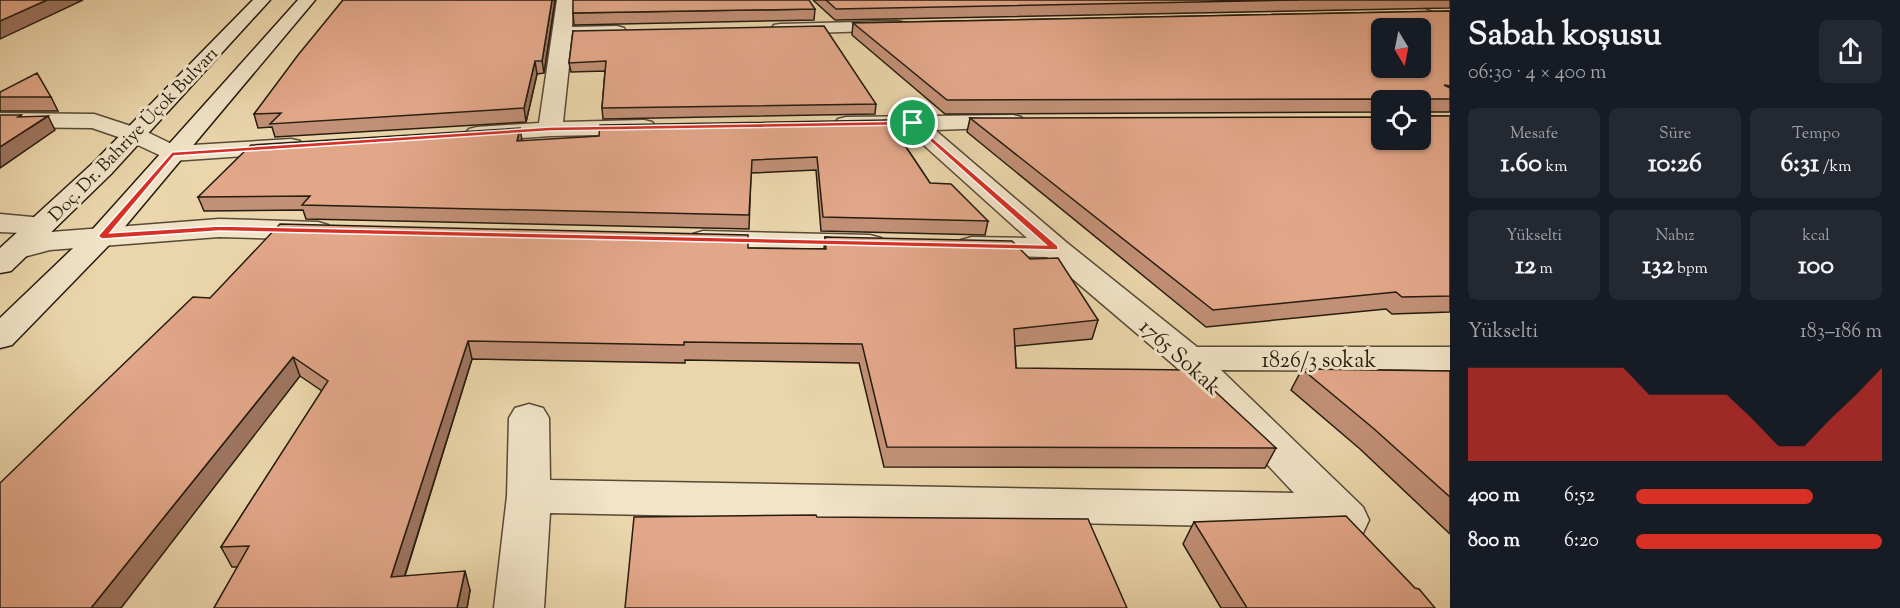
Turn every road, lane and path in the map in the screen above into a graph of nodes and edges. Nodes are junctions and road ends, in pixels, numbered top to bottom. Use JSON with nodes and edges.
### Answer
{"nodes":[{"id":1,"x":262,"y":0,"type":"edge"},
{"id":2,"x":307,"y":0,"type":"edge"},
{"id":3,"x":565,"y":0,"type":"edge"},
{"id":4,"x":1418,"y":8,"type":"edge"},
{"id":5,"x":1450,"y":14,"type":"edge"},
{"id":6,"x":911,"y":26,"type":"edge"},
{"id":7,"x":767,"y":29,"type":"edge"},
{"id":8,"x":635,"y":32,"type":"edge"},
{"id":9,"x":563,"y":33,"type":"junction"},
{"id":10,"x":0,"y":120,"type":"edge"},
{"id":11,"x":1030,"y":122,"type":"edge"},
{"id":12,"x":913,"y":123,"type":"junction"},
{"id":13,"x":820,"y":124,"type":"edge"},
{"id":14,"x":667,"y":127,"type":"edge"},
{"id":15,"x":550,"y":129,"type":"junction"},
{"id":16,"x":135,"y":135,"type":"junction"},
{"id":17,"x":456,"y":135,"type":"edge"},
{"id":18,"x":314,"y":145,"type":"edge"},
{"id":19,"x":172,"y":154,"type":"junction"},
{"id":20,"x":0,"y":223,"type":"edge"},
{"id":21,"x":44,"y":225,"type":"junction"},
{"id":22,"x":350,"y":231,"type":"edge"},
{"id":23,"x":102,"y":236,"type":"junction"},
{"id":24,"x":673,"y":239,"type":"edge"},
{"id":25,"x":899,"y":244,"type":"edge"},
{"id":26,"x":947,"y":246,"type":"edge"},
{"id":27,"x":1055,"y":248,"type":"junction"},
{"id":28,"x":8,"y":257,"type":"edge"},
{"id":29,"x":0,"y":337,"type":"edge"},
{"id":30,"x":1188,"y":358,"type":"junction"},
{"id":31,"x":1450,"y":359,"type":"edge"},
{"id":32,"x":529,"y":418,"type":"dead end"},
{"id":33,"x":529,"y":496,"type":"junction"},
{"id":34,"x":1339,"y":511,"type":"junction"},
{"id":35,"x":1370,"y":544,"type":"edge"},
{"id":36,"x":519,"y":608,"type":"edge"}],
"edges":[{"from":1,"to":16,"type":"street","name":"Doç. Dr. Bahriye Üçok Bulvarı"},
{"from":2,"to":19,"type":"street","name":"Doç. Dr. Bahriye Üçok Bulvarı"},
{"from":3,"to":9,"type":"street"},
{"from":4,"to":5,"type":"street"},
{"from":6,"to":7,"type":"street"},
{"from":8,"to":9,"type":"street"},
{"from":9,"to":15,"type":"street"},
{"from":10,"to":16,"type":"street"},
{"from":11,"to":12,"type":"street"},
{"from":12,"to":13,"type":"street"},
{"from":12,"to":27,"type":"street","name":"1765 Sokak"},
{"from":14,"to":15,"type":"street"},
{"from":15,"to":17,"type":"street"},
{"from":16,"to":19,"type":"street"},
{"from":16,"to":21,"type":"street","name":"Doç. Dr. Bahriye Üçok Bulvarı"},
{"from":18,"to":19,"type":"street"},
{"from":19,"to":23,"type":"street","name":"Doç. Dr. Bahriye Üçok Bulvarı"},
{"from":20,"to":21,"type":"street"},
{"from":21,"to":28,"type":"street","name":"Doç. Dr. Bahriye Üçok Bulvarı"},
{"from":22,"to":23,"type":"street"},
{"from":23,"to":28,"type":"street"},
{"from":23,"to":29,"type":"street","name":"Doç. Dr. Bahriye Üçok Bulvarı"},
{"from":24,"to":25,"type":"street"},
{"from":26,"to":27,"type":"street"},
{"from":27,"to":30,"type":"street","name":"1765 Sokak"},
{"from":30,"to":31,"type":"street","name":"1826/3 sokak"},
{"from":30,"to":34,"type":"street","name":"1765 Sokak"},
{"from":32,"to":33,"type":"street"},
{"from":33,"to":34,"type":"street"},
{"from":33,"to":36,"type":"street"},
{"from":34,"to":35,"type":"street","name":"1765 Sokak"}]}
